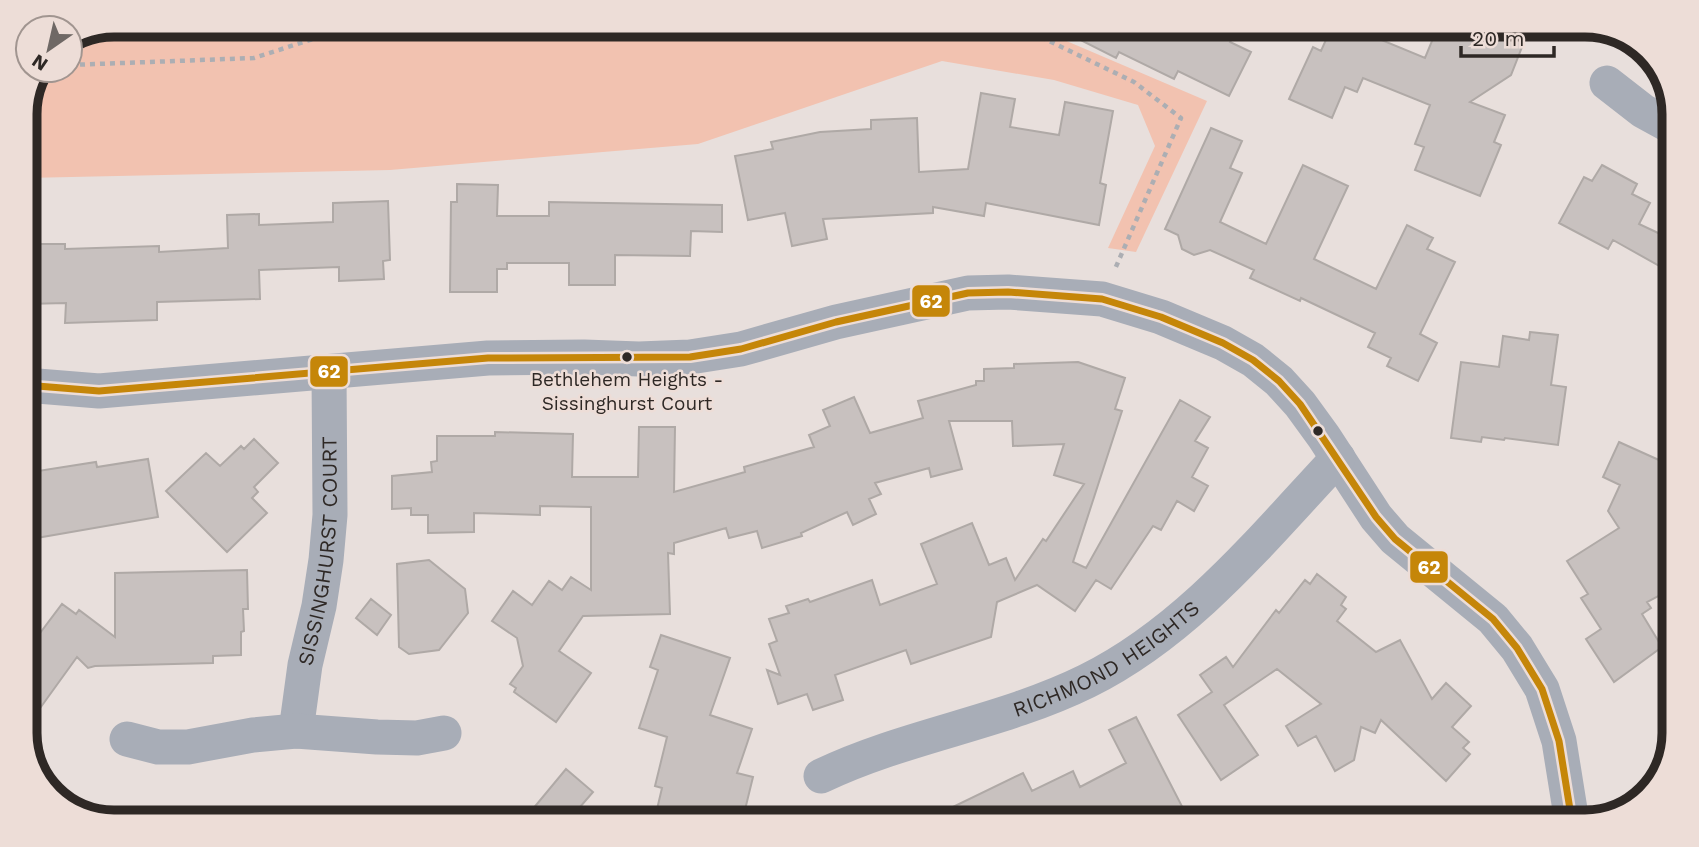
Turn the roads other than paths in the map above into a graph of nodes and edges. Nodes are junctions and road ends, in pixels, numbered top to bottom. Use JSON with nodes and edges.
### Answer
{"nodes":[{"id":1,"x":1607,"y":83,"type":"dead end"},
{"id":2,"x":1662,"y":121,"type":"edge"},
{"id":3,"x":329,"y":372,"type":"junction"},
{"id":4,"x":37,"y":386,"type":"edge"},
{"id":5,"x":1338,"y":458,"type":"junction"},
{"id":6,"x":296,"y":731,"type":"junction"},
{"id":7,"x":444,"y":733,"type":"dead end"},
{"id":8,"x":127,"y":739,"type":"dead end"},
{"id":9,"x":821,"y":776,"type":"dead end"},
{"id":10,"x":1571,"y":810,"type":"edge"}],
"edges":[{"from":1,"to":2,"type":"street"},
{"from":3,"to":4,"type":"street"},
{"from":3,"to":5,"type":"street"},
{"from":3,"to":6,"type":"street","name":"SISSINGHURST COURT"},
{"from":5,"to":9,"type":"street","name":"RICHMOND HEIGHTS"},
{"from":5,"to":10,"type":"street"},
{"from":6,"to":7,"type":"street"},
{"from":6,"to":8,"type":"street"}]}
